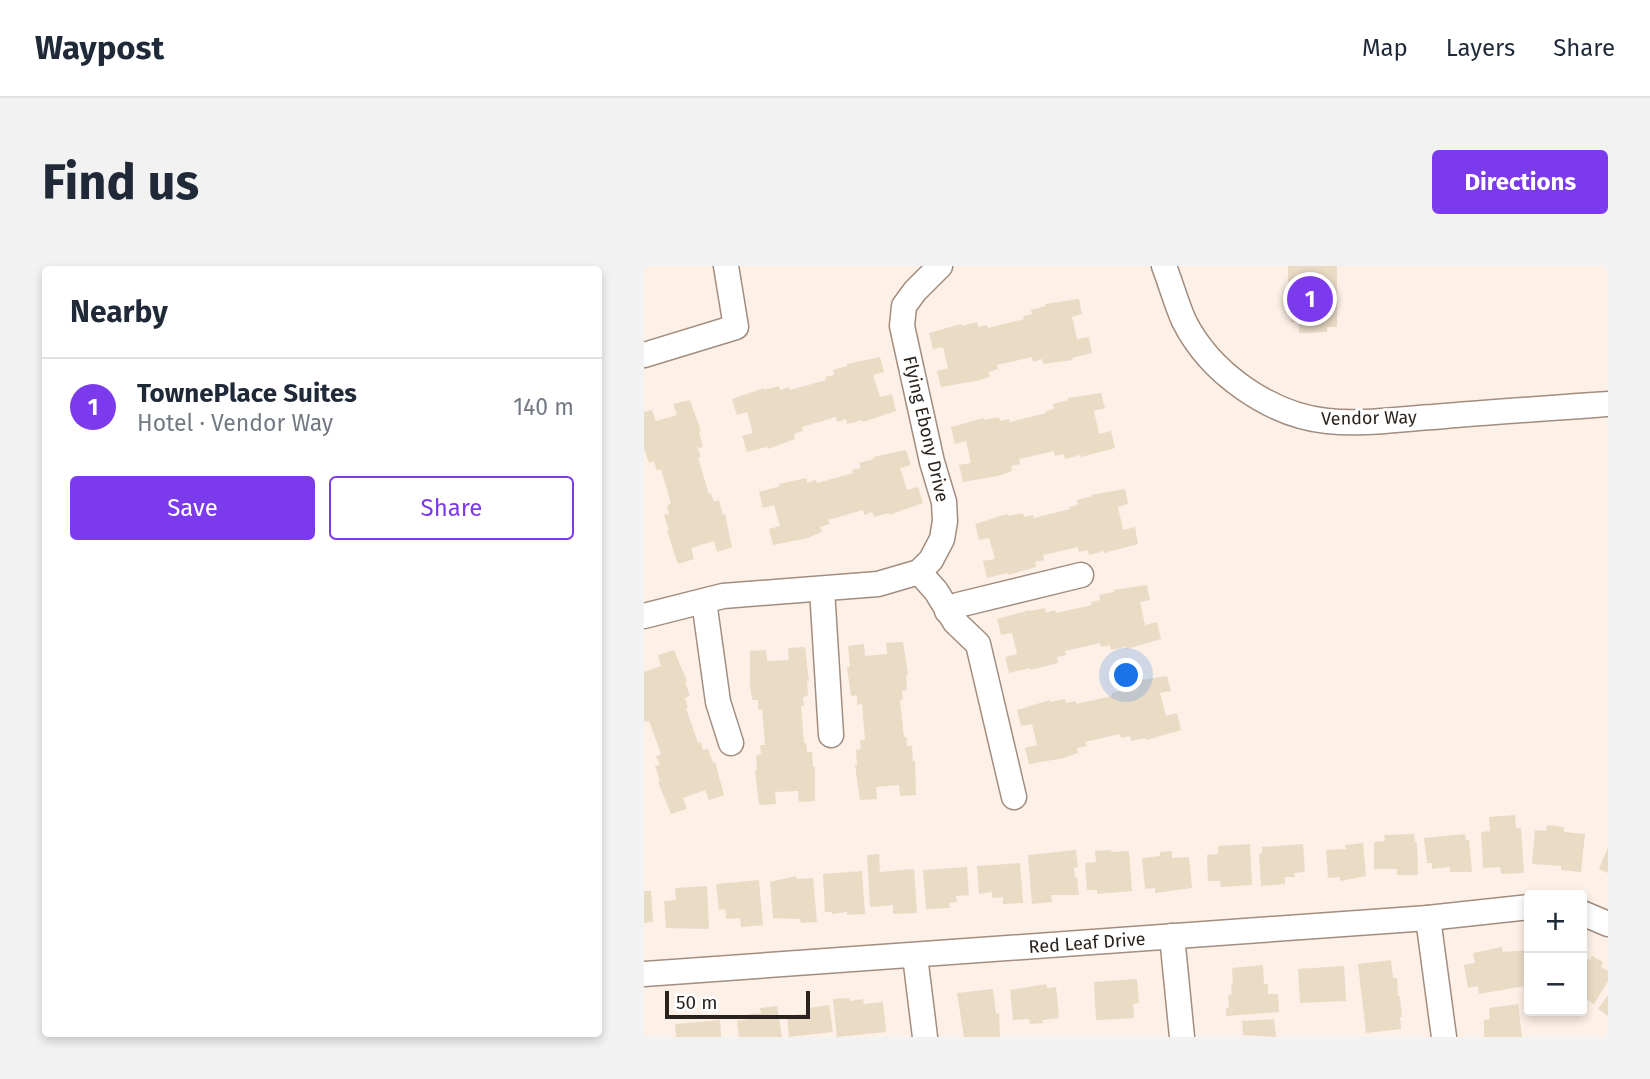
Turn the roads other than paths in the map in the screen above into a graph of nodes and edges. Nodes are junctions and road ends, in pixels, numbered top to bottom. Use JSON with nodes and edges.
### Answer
{"nodes":[{"id":1,"x":726,"y":266,"type":"edge"},
{"id":2,"x":940,"y":266,"type":"edge"},
{"id":3,"x":1164,"y":266,"type":"edge"},
{"id":4,"x":644,"y":355,"type":"edge"},
{"id":5,"x":1608,"y":404,"type":"edge"},
{"id":6,"x":919,"y":572,"type":"junction"},
{"id":7,"x":1081,"y":575,"type":"dead end"},
{"id":8,"x":822,"y":589,"type":"junction"},
{"id":9,"x":704,"y":601,"type":"junction"},
{"id":10,"x":947,"y":611,"type":"junction"},
{"id":11,"x":644,"y":616,"type":"edge"},
{"id":12,"x":831,"y":734,"type":"dead end"},
{"id":13,"x":732,"y":743,"type":"dead end"},
{"id":14,"x":1014,"y":797,"type":"dead end"},
{"id":15,"x":1524,"y":908,"type":"edge"},
{"id":16,"x":1587,"y":916,"type":"edge"},
{"id":17,"x":1428,"y":918,"type":"junction"},
{"id":18,"x":1608,"y":924,"type":"edge"},
{"id":19,"x":1172,"y":936,"type":"junction"},
{"id":20,"x":915,"y":956,"type":"junction"},
{"id":21,"x":644,"y":974,"type":"edge"},
{"id":22,"x":925,"y":1037,"type":"edge"},
{"id":23,"x":1182,"y":1037,"type":"edge"},
{"id":24,"x":1444,"y":1037,"type":"edge"}],
"edges":[{"from":1,"to":4,"type":"street"},
{"from":2,"to":6,"type":"street","name":"Flying Ebony Drive"},
{"from":3,"to":5,"type":"street","name":"Vendor Way"},
{"from":6,"to":8,"type":"street"},
{"from":6,"to":10,"type":"street"},
{"from":7,"to":10,"type":"street"},
{"from":8,"to":9,"type":"street"},
{"from":8,"to":12,"type":"street"},
{"from":9,"to":11,"type":"street"},
{"from":9,"to":13,"type":"street"},
{"from":10,"to":14,"type":"street"},
{"from":15,"to":17,"type":"street","name":"Red Leaf Drive"},
{"from":16,"to":18,"type":"street"},
{"from":17,"to":19,"type":"street","name":"Red Leaf Drive"},
{"from":17,"to":24,"type":"street"},
{"from":19,"to":20,"type":"street","name":"Red Leaf Drive"},
{"from":19,"to":23,"type":"street"},
{"from":20,"to":21,"type":"street","name":"Red Leaf Drive"},
{"from":20,"to":22,"type":"street"}]}
